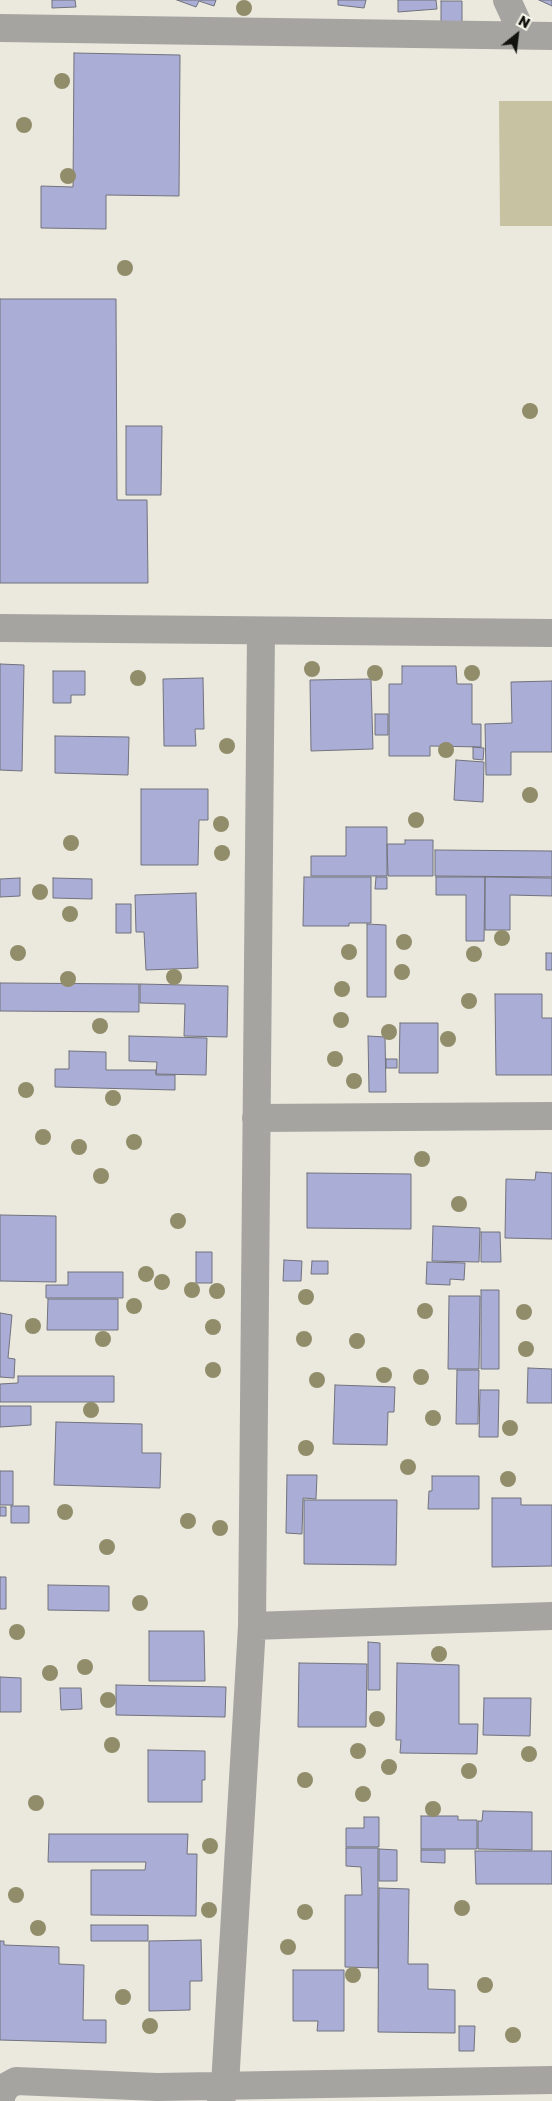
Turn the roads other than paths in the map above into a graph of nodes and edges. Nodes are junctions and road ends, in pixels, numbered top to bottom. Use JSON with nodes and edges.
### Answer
{"nodes":[{"id":1,"x":507,"y":0,"type":"edge"},
{"id":2,"x":0,"y":28,"type":"edge"},
{"id":3,"x":523,"y":35,"type":"junction"},
{"id":4,"x":552,"y":36,"type":"edge"},
{"id":5,"x":0,"y":628,"type":"edge"},
{"id":6,"x":261,"y":631,"type":"junction"},
{"id":7,"x":552,"y":633,"type":"edge"},
{"id":8,"x":552,"y":1116,"type":"edge"},
{"id":9,"x":256,"y":1118,"type":"junction"},
{"id":10,"x":552,"y":1616,"type":"edge"},
{"id":11,"x":252,"y":1626,"type":"junction"},
{"id":12,"x":552,"y":2080,"type":"edge"},
{"id":13,"x":223,"y":2093,"type":"edge"},
{"id":14,"x":1,"y":2101,"type":"edge"}],
"edges":[{"from":1,"to":3,"type":"street"},
{"from":2,"to":3,"type":"street"},
{"from":3,"to":4,"type":"street"},
{"from":5,"to":6,"type":"street"},
{"from":6,"to":7,"type":"street"},
{"from":6,"to":9,"type":"street"},
{"from":8,"to":9,"type":"street"},
{"from":9,"to":11,"type":"street"},
{"from":10,"to":11,"type":"street"},
{"from":11,"to":13,"type":"street"},
{"from":12,"to":13,"type":"street"},
{"from":13,"to":14,"type":"street"}]}
